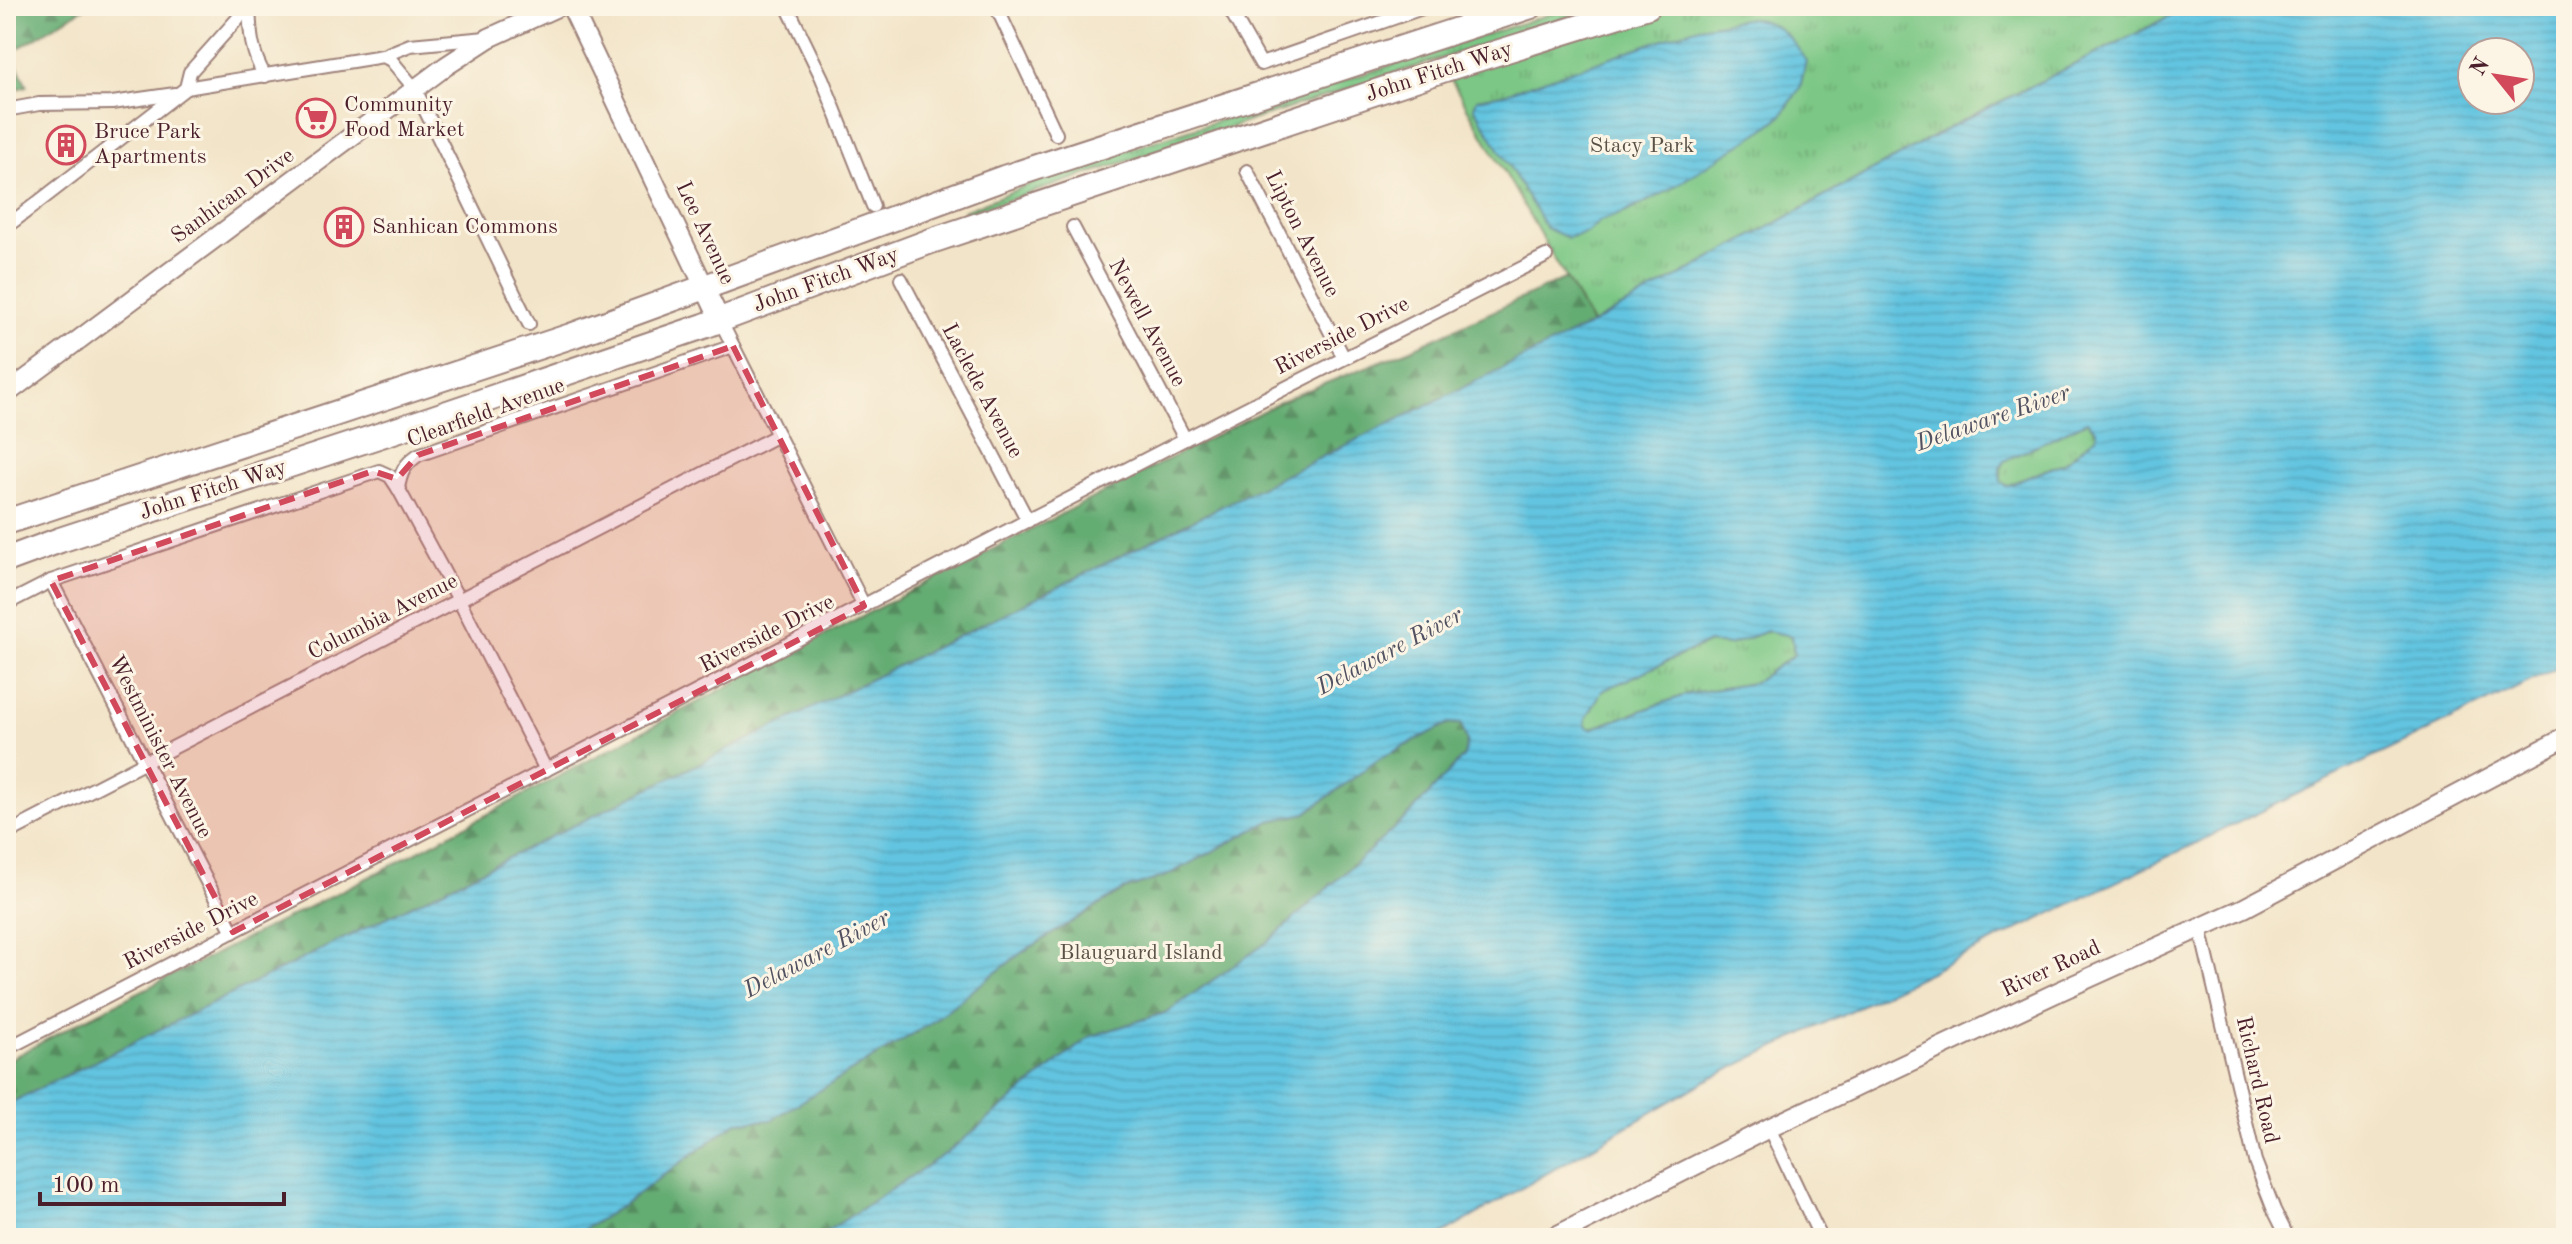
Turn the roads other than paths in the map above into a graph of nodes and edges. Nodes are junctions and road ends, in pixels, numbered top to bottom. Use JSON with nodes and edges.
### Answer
{"nodes":[{"id":1,"x":249,"y":6,"type":"edge"},
{"id":2,"x":559,"y":6,"type":"edge"},
{"id":3,"x":571,"y":6,"type":"edge"},
{"id":4,"x":787,"y":6,"type":"edge"},
{"id":5,"x":996,"y":6,"type":"edge"},
{"id":6,"x":1228,"y":6,"type":"edge"},
{"id":7,"x":1428,"y":6,"type":"edge"},
{"id":8,"x":1531,"y":6,"type":"edge"},
{"id":9,"x":1648,"y":6,"type":"edge"},
{"id":10,"x":489,"y":38,"type":"junction"},
{"id":11,"x":383,"y":56,"type":"junction"},
{"id":12,"x":265,"y":76,"type":"junction"},
{"id":13,"x":415,"y":89,"type":"junction"},
{"id":14,"x":182,"y":90,"type":"junction"},
{"id":15,"x":6,"y":110,"type":"edge"},
{"id":16,"x":1056,"y":134,"type":"dead end"},
{"id":17,"x":1247,"y":171,"type":"dead end"},
{"id":18,"x":873,"y":206,"type":"dead end"},
{"id":19,"x":6,"y":227,"type":"edge"},
{"id":20,"x":1073,"y":227,"type":"dead end"},
{"id":21,"x":1546,"y":256,"type":"dead end"},
{"id":22,"x":901,"y":279,"type":"dead end"},
{"id":23,"x":704,"y":287,"type":"junction"},
{"id":24,"x":720,"y":320,"type":"junction"},
{"id":25,"x":529,"y":324,"type":"dead end"},
{"id":26,"x":733,"y":346,"type":"junction"},
{"id":27,"x":1344,"y":358,"type":"junction"},
{"id":28,"x":6,"y":394,"type":"edge"},
{"id":29,"x":778,"y":435,"type":"junction"},
{"id":30,"x":1185,"y":439,"type":"junction"},
{"id":31,"x":398,"y":488,"type":"junction"},
{"id":32,"x":1028,"y":521,"type":"junction"},
{"id":33,"x":6,"y":522,"type":"edge"},
{"id":34,"x":6,"y":560,"type":"edge"},
{"id":35,"x":51,"y":581,"type":"junction"},
{"id":36,"x":459,"y":600,"type":"junction"},
{"id":37,"x":6,"y":604,"type":"edge"},
{"id":38,"x":864,"y":606,"type":"junction"},
{"id":39,"x":2566,"y":737,"type":"edge"},
{"id":40,"x":145,"y":762,"type":"junction"},
{"id":41,"x":546,"y":770,"type":"junction"},
{"id":42,"x":6,"y":834,"type":"edge"},
{"id":43,"x":2200,"y":927,"type":"junction"},
{"id":44,"x":233,"y":932,"type":"junction"},
{"id":45,"x":6,"y":1049,"type":"edge"},
{"id":46,"x":1769,"y":1128,"type":"junction"},
{"id":47,"x":1552,"y":1238,"type":"edge"},
{"id":48,"x":1821,"y":1238,"type":"edge"},
{"id":49,"x":2288,"y":1238,"type":"edge"}],
"edges":[{"from":1,"to":12,"type":"street"},
{"from":1,"to":14,"type":"street"},
{"from":2,"to":10,"type":"main road","name":"Sanhican Drive"},
{"from":3,"to":23,"type":"main road","name":"Lee Avenue"},
{"from":4,"to":18,"type":"street"},
{"from":5,"to":16,"type":"street"},
{"from":6,"to":7,"type":"street"},
{"from":8,"to":23,"type":"highway","name":"John Fitch Way"},
{"from":9,"to":24,"type":"highway","name":"John Fitch Way"},
{"from":10,"to":11,"type":"street"},
{"from":10,"to":13,"type":"main road","name":"Sanhican Drive"},
{"from":11,"to":12,"type":"street"},
{"from":11,"to":13,"type":"street"},
{"from":12,"to":14,"type":"street"},
{"from":13,"to":25,"type":"street"},
{"from":13,"to":28,"type":"main road","name":"Sanhican Drive"},
{"from":14,"to":15,"type":"street"},
{"from":14,"to":19,"type":"street"},
{"from":17,"to":27,"type":"street","name":"Lipton Avenue"},
{"from":20,"to":30,"type":"street","name":"Newell Avenue"},
{"from":21,"to":27,"type":"street","name":"Riverside Drive"},
{"from":22,"to":32,"type":"street","name":"Laclede Avenue"},
{"from":23,"to":24,"type":"main road","name":"Lee Avenue"},
{"from":23,"to":33,"type":"highway","name":"John Fitch Way"},
{"from":24,"to":26,"type":"street","name":"Lee Avenue"},
{"from":24,"to":34,"type":"highway","name":"John Fitch Way"},
{"from":26,"to":29,"type":"street","name":"Lee Avenue"},
{"from":26,"to":31,"type":"street","name":"Clearfield Avenue"},
{"from":27,"to":30,"type":"street","name":"Riverside Drive"},
{"from":29,"to":36,"type":"street","name":"Columbia Avenue"},
{"from":29,"to":38,"type":"street","name":"Lee Avenue"},
{"from":30,"to":32,"type":"street","name":"Riverside Drive"},
{"from":31,"to":35,"type":"street","name":"Clearfield Avenue"},
{"from":31,"to":36,"type":"street"},
{"from":32,"to":38,"type":"street","name":"Riverside Drive"},
{"from":35,"to":37,"type":"street","name":"Clearfield Avenue"},
{"from":35,"to":40,"type":"street","name":"Westminister Avenue"},
{"from":36,"to":40,"type":"street","name":"Columbia Avenue"},
{"from":36,"to":41,"type":"street"},
{"from":38,"to":41,"type":"street","name":"Riverside Drive"},
{"from":39,"to":43,"type":"main road","name":"River Road"},
{"from":40,"to":42,"type":"street","name":"Columbia Avenue"},
{"from":40,"to":44,"type":"street","name":"Westminister Avenue"},
{"from":41,"to":44,"type":"street","name":"Riverside Drive"},
{"from":43,"to":46,"type":"main road","name":"River Road"},
{"from":43,"to":49,"type":"street","name":"Richard Road"},
{"from":44,"to":45,"type":"street","name":"Riverside Drive"},
{"from":46,"to":47,"type":"main road","name":"River Road"},
{"from":46,"to":48,"type":"street"}]}
